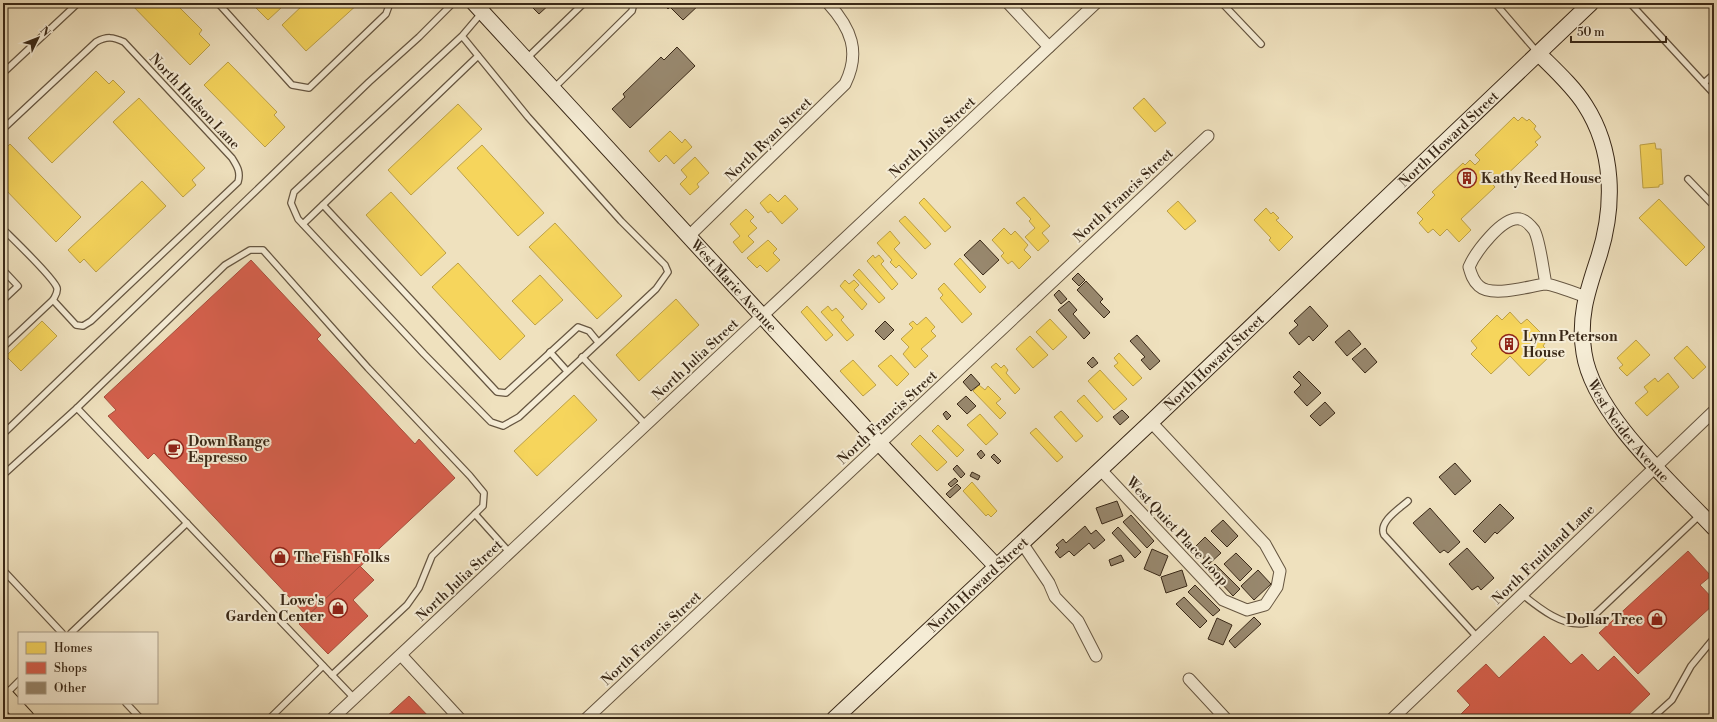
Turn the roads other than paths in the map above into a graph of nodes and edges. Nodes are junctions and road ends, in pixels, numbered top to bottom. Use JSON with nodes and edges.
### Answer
{"nodes":[{"id":1,"x":78,"y":3,"type":"edge"},
{"id":2,"x":218,"y":3,"type":"edge"},
{"id":3,"x":390,"y":3,"type":"edge"},
{"id":4,"x":452,"y":3,"type":"edge"},
{"id":5,"x":584,"y":3,"type":"edge"},
{"id":6,"x":634,"y":3,"type":"edge"},
{"id":7,"x":828,"y":3,"type":"edge"},
{"id":8,"x":1008,"y":3,"type":"edge"},
{"id":9,"x":1096,"y":3,"type":"edge"},
{"id":10,"x":1222,"y":3,"type":"edge"},
{"id":11,"x":1495,"y":3,"type":"edge"},
{"id":12,"x":1591,"y":3,"type":"edge"},
{"id":13,"x":1630,"y":3,"type":"edge"},
{"id":14,"x":482,"y":6,"type":"edge"},
{"id":15,"x":462,"y":36,"type":"junction"},
{"id":16,"x":1261,"y":44,"type":"dead end"},
{"id":17,"x":1049,"y":47,"type":"junction"},
{"id":18,"x":1538,"y":53,"type":"junction"},
{"id":19,"x":478,"y":56,"type":"junction"},
{"id":20,"x":526,"y":60,"type":"junction"},
{"id":21,"x":3,"y":73,"type":"edge"},
{"id":22,"x":1714,"y":74,"type":"edge"},
{"id":23,"x":1704,"y":83,"type":"junction"},
{"id":24,"x":553,"y":89,"type":"junction"},
{"id":25,"x":1714,"y":94,"type":"edge"},
{"id":26,"x":3,"y":129,"type":"edge"},
{"id":27,"x":1208,"y":136,"type":"dead end"},
{"id":28,"x":1688,"y":179,"type":"dead end"},
{"id":29,"x":323,"y":205,"type":"junction"},
{"id":30,"x":1714,"y":206,"type":"edge"},
{"id":31,"x":303,"y":224,"type":"junction"},
{"id":32,"x":3,"y":229,"type":"edge"},
{"id":33,"x":689,"y":236,"type":"junction"},
{"id":34,"x":3,"y":270,"type":"edge"},
{"id":35,"x":1546,"y":284,"type":"junction"},
{"id":36,"x":1586,"y":297,"type":"junction"},
{"id":37,"x":3,"y":300,"type":"edge"},
{"id":38,"x":53,"y":300,"type":"junction"},
{"id":39,"x":762,"y":316,"type":"junction"},
{"id":40,"x":598,"y":342,"type":"junction"},
{"id":41,"x":3,"y":347,"type":"edge"},
{"id":42,"x":550,"y":352,"type":"junction"},
{"id":43,"x":582,"y":358,"type":"junction"},
{"id":44,"x":567,"y":371,"type":"junction"},
{"id":45,"x":77,"y":408,"type":"junction"},
{"id":46,"x":1714,"y":411,"type":"edge"},
{"id":47,"x":1151,"y":422,"type":"junction"},
{"id":48,"x":646,"y":425,"type":"junction"},
{"id":49,"x":3,"y":434,"type":"edge"},
{"id":50,"x":880,"y":444,"type":"junction"},
{"id":51,"x":1656,"y":467,"type":"junction"},
{"id":52,"x":1100,"y":469,"type":"junction"},
{"id":53,"x":3,"y":475,"type":"edge"},
{"id":54,"x":1408,"y":501,"type":"dead end"},
{"id":55,"x":475,"y":514,"type":"junction"},
{"id":56,"x":1701,"y":514,"type":"junction"},
{"id":57,"x":187,"y":523,"type":"junction"},
{"id":58,"x":1714,"y":528,"type":"edge"},
{"id":59,"x":1022,"y":543,"type":"junction"},
{"id":60,"x":510,"y":553,"type":"junction"},
{"id":61,"x":996,"y":566,"type":"junction"},
{"id":62,"x":3,"y":570,"type":"edge"},
{"id":63,"x":1523,"y":594,"type":"junction"},
{"id":64,"x":61,"y":632,"type":"edge"},
{"id":65,"x":71,"y":632,"type":"edge"},
{"id":66,"x":1478,"y":638,"type":"junction"},
{"id":67,"x":1714,"y":638,"type":"edge"},
{"id":68,"x":400,"y":655,"type":"junction"},
{"id":69,"x":1096,"y":656,"type":"dead end"},
{"id":70,"x":323,"y":666,"type":"junction"},
{"id":71,"x":332,"y":675,"type":"junction"},
{"id":72,"x":1189,"y":679,"type":"dead end"},
{"id":73,"x":18,"y":682,"type":"edge"},
{"id":74,"x":4,"y":694,"type":"edge"},
{"id":75,"x":354,"y":698,"type":"junction"},
{"id":76,"x":127,"y":704,"type":"edge"},
{"id":77,"x":1397,"y":718,"type":"edge"},
{"id":78,"x":26,"y":719,"type":"edge"},
{"id":79,"x":141,"y":719,"type":"edge"},
{"id":80,"x":269,"y":719,"type":"edge"},
{"id":81,"x":332,"y":719,"type":"edge"},
{"id":82,"x":460,"y":719,"type":"edge"},
{"id":83,"x":586,"y":719,"type":"edge"},
{"id":84,"x":834,"y":719,"type":"edge"},
{"id":85,"x":1226,"y":719,"type":"edge"},
{"id":86,"x":1652,"y":719,"type":"edge"}],
"edges":[{"from":1,"to":21,"type":"lane"},
{"from":2,"to":3,"type":"lane"},
{"from":4,"to":49,"type":"lane"},
{"from":5,"to":20,"type":"lane"},
{"from":6,"to":24,"type":"lane"},
{"from":7,"to":33,"type":"street","name":"North Ryan Street"},
{"from":8,"to":17,"type":"street"},
{"from":9,"to":17,"type":"street","name":"North Julia Street"},
{"from":10,"to":16,"type":"lane"},
{"from":11,"to":18,"type":"lane"},
{"from":12,"to":18,"type":"street","name":"North Howard Street"},
{"from":13,"to":23,"type":"lane"},
{"from":14,"to":15,"type":"lane"},
{"from":14,"to":20,"type":"street","name":"West Marie Avenue"},
{"from":15,"to":19,"type":"lane"},
{"from":15,"to":31,"type":"lane"},
{"from":17,"to":39,"type":"street","name":"North Julia Street"},
{"from":18,"to":36,"type":"street","name":"West Neider Avenue"},
{"from":18,"to":47,"type":"street","name":"North Howard Street"},
{"from":19,"to":29,"type":"lane"},
{"from":19,"to":40,"type":"lane"},
{"from":20,"to":24,"type":"street","name":"West Marie Avenue"},
{"from":22,"to":23,"type":"lane"},
{"from":23,"to":25,"type":"lane"},
{"from":24,"to":33,"type":"street","name":"West Marie Avenue"},
{"from":26,"to":38,"type":"lane","name":"North Hudson Lane"},
{"from":27,"to":50,"type":"street","name":"North Francis Street"},
{"from":28,"to":30,"type":"lane"},
{"from":29,"to":31,"type":"lane"},
{"from":29,"to":42,"type":"lane"},
{"from":31,"to":44,"type":"lane"},
{"from":32,"to":38,"type":"lane"},
{"from":33,"to":39,"type":"street","name":"West Marie Avenue"},
{"from":34,"to":37,"type":"lane"},
{"from":35,"to":35,"type":"street"},
{"from":35,"to":36,"type":"street"},
{"from":36,"to":51,"type":"street","name":"West Neider Avenue"},
{"from":38,"to":41,"type":"lane"},
{"from":39,"to":48,"type":"street","name":"North Julia Street"},
{"from":39,"to":50,"type":"street","name":"West Marie Avenue"},
{"from":40,"to":42,"type":"lane"},
{"from":40,"to":43,"type":"lane"},
{"from":42,"to":44,"type":"lane"},
{"from":43,"to":44,"type":"lane"},
{"from":43,"to":48,"type":"lane"},
{"from":45,"to":53,"type":"lane"},
{"from":45,"to":55,"type":"lane"},
{"from":45,"to":57,"type":"lane"},
{"from":46,"to":51,"type":"street","name":"North Fruitland Lane"},
{"from":47,"to":52,"type":"street","name":"North Howard Street"},
{"from":47,"to":52,"type":"street","name":"West Quiet Place Loop"},
{"from":48,"to":60,"type":"street","name":"North Julia Street"},
{"from":50,"to":61,"type":"street","name":"West Marie Avenue"},
{"from":50,"to":83,"type":"street","name":"North Francis Street"},
{"from":51,"to":56,"type":"street","name":"West Neider Avenue"},
{"from":51,"to":63,"type":"street","name":"North Fruitland Lane"},
{"from":52,"to":59,"type":"street","name":"North Howard Street"},
{"from":54,"to":66,"type":"lane"},
{"from":55,"to":60,"type":"lane"},
{"from":55,"to":71,"type":"lane"},
{"from":56,"to":58,"type":"street","name":"West Neider Avenue"},
{"from":56,"to":63,"type":"lane"},
{"from":57,"to":65,"type":"lane"},
{"from":57,"to":70,"type":"lane"},
{"from":59,"to":61,"type":"street","name":"North Howard Street"},
{"from":59,"to":69,"type":"street"},
{"from":60,"to":68,"type":"street","name":"North Julia Street"},
{"from":61,"to":84,"type":"street","name":"North Howard Street"},
{"from":62,"to":64,"type":"lane"},
{"from":63,"to":66,"type":"street","name":"North Fruitland Lane"},
{"from":66,"to":77,"type":"street","name":"North Fruitland Lane"},
{"from":67,"to":86,"type":"lane"},
{"from":68,"to":75,"type":"street","name":"North Julia Street"},
{"from":68,"to":82,"type":"street"},
{"from":70,"to":71,"type":"lane"},
{"from":70,"to":80,"type":"lane"},
{"from":71,"to":75,"type":"lane"},
{"from":72,"to":85,"type":"street"},
{"from":73,"to":74,"type":"lane"},
{"from":74,"to":78,"type":"main road"},
{"from":75,"to":81,"type":"street","name":"North Julia Street"},
{"from":76,"to":79,"type":"lane"}]}
